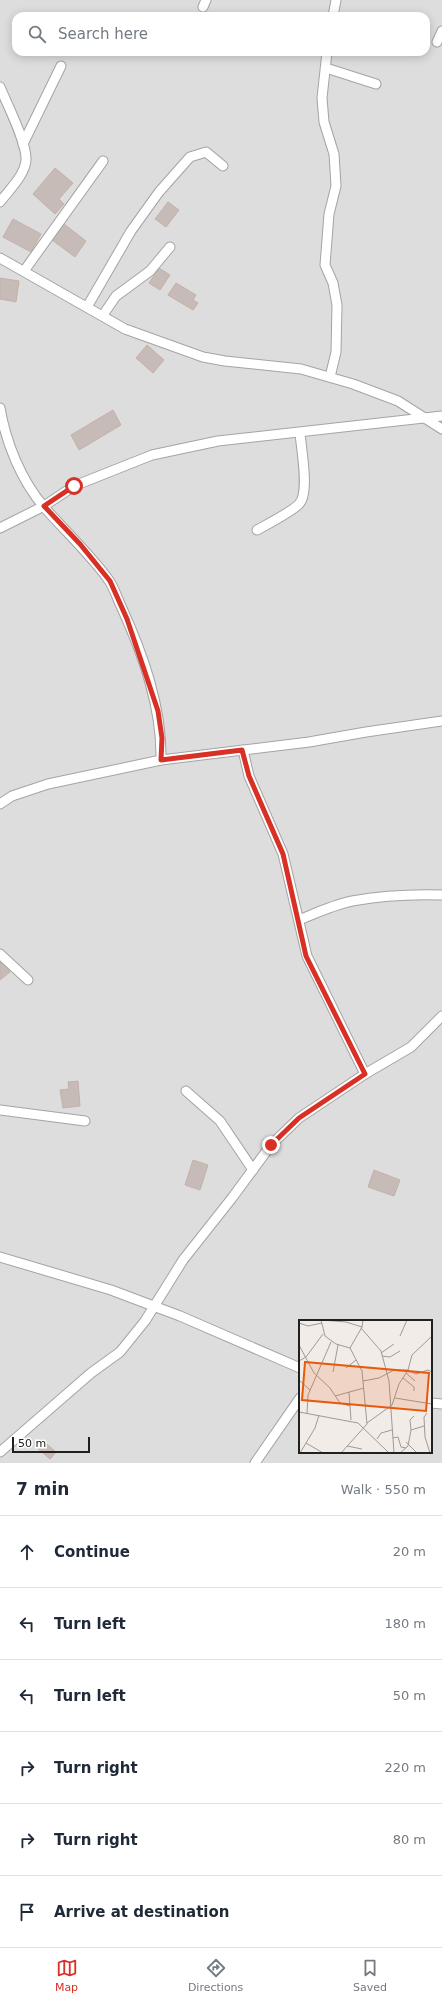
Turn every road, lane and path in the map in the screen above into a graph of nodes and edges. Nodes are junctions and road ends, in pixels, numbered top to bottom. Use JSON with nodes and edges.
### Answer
{"nodes":[{"id":1,"x":336,"y":0,"type":"edge"},
{"id":2,"x":334,"y":12,"type":"edge"},
{"id":3,"x":442,"y":31,"type":"edge"},
{"id":4,"x":437,"y":42,"type":"dead end"},
{"id":5,"x":327,"y":56,"type":"edge"},
{"id":6,"x":61,"y":66,"type":"dead end"},
{"id":7,"x":326,"y":68,"type":"junction"},
{"id":8,"x":376,"y":84,"type":"dead end"},
{"id":9,"x":0,"y":87,"type":"edge"},
{"id":10,"x":23,"y":144,"type":"junction"},
{"id":11,"x":103,"y":161,"type":"dead end"},
{"id":12,"x":223,"y":166,"type":"dead end"},
{"id":13,"x":0,"y":202,"type":"edge"},
{"id":14,"x":170,"y":246,"type":"dead end"},
{"id":15,"x":0,"y":258,"type":"edge"},
{"id":16,"x":24,"y":271,"type":"junction"},
{"id":17,"x":87,"y":306,"type":"junction"},
{"id":18,"x":102,"y":315,"type":"junction"},
{"id":19,"x":330,"y":377,"type":"junction"},
{"id":20,"x":0,"y":408,"type":"edge"},
{"id":21,"x":442,"y":416,"type":"edge"},
{"id":22,"x":424,"y":418,"type":"junction"},
{"id":23,"x":442,"y":429,"type":"edge"},
{"id":24,"x":300,"y":433,"type":"junction"},
{"id":25,"x":44,"y":506,"type":"junction"},
{"id":26,"x":0,"y":528,"type":"edge"},
{"id":27,"x":256,"y":530,"type":"dead end"},
{"id":28,"x":442,"y":721,"type":"edge"},
{"id":29,"x":242,"y":750,"type":"junction"},
{"id":30,"x":161,"y":760,"type":"junction"},
{"id":31,"x":0,"y":804,"type":"edge"},
{"id":32,"x":442,"y":895,"type":"edge"},
{"id":33,"x":299,"y":920,"type":"junction"},
{"id":34,"x":0,"y":954,"type":"edge"},
{"id":35,"x":28,"y":980,"type":"dead end"},
{"id":36,"x":442,"y":1016,"type":"edge"},
{"id":37,"x":365,"y":1074,"type":"junction"},
{"id":38,"x":186,"y":1090,"type":"dead end"},
{"id":39,"x":0,"y":1110,"type":"edge"},
{"id":40,"x":85,"y":1121,"type":"dead end"},
{"id":41,"x":253,"y":1170,"type":"junction"},
{"id":42,"x":0,"y":1257,"type":"edge"},
{"id":43,"x":153,"y":1306,"type":"junction"},
{"id":44,"x":299,"y":1368,"type":"edge"},
{"id":45,"x":299,"y":1399,"type":"edge"},
{"id":46,"x":432,"y":1403,"type":"edge"},
{"id":47,"x":442,"y":1404,"type":"edge"},
{"id":48,"x":0,"y":1452,"type":"edge"},
{"id":49,"x":255,"y":1463,"type":"edge"}],
"edges":[{"from":1,"to":2,"type":"street"},
{"from":3,"to":4,"type":"street"},
{"from":5,"to":7,"type":"street"},
{"from":6,"to":10,"type":"street"},
{"from":7,"to":8,"type":"street"},
{"from":7,"to":19,"type":"street"},
{"from":9,"to":10,"type":"street"},
{"from":10,"to":13,"type":"street"},
{"from":11,"to":16,"type":"street"},
{"from":12,"to":17,"type":"street"},
{"from":14,"to":18,"type":"street"},
{"from":15,"to":16,"type":"street"},
{"from":16,"to":17,"type":"street"},
{"from":17,"to":18,"type":"street"},
{"from":18,"to":19,"type":"street"},
{"from":19,"to":22,"type":"street"},
{"from":20,"to":25,"type":"street"},
{"from":21,"to":22,"type":"street"},
{"from":22,"to":23,"type":"street"},
{"from":22,"to":24,"type":"street"},
{"from":24,"to":25,"type":"street"},
{"from":24,"to":27,"type":"street"},
{"from":25,"to":26,"type":"street"},
{"from":25,"to":30,"type":"street"},
{"from":28,"to":29,"type":"street"},
{"from":29,"to":30,"type":"street"},
{"from":29,"to":33,"type":"street"},
{"from":30,"to":31,"type":"street"},
{"from":32,"to":33,"type":"street"},
{"from":33,"to":37,"type":"street"},
{"from":34,"to":35,"type":"street"},
{"from":36,"to":37,"type":"street"},
{"from":37,"to":41,"type":"street"},
{"from":38,"to":41,"type":"street"},
{"from":39,"to":40,"type":"street"},
{"from":41,"to":43,"type":"street"},
{"from":42,"to":43,"type":"street"},
{"from":43,"to":44,"type":"street"},
{"from":43,"to":48,"type":"street"},
{"from":45,"to":49,"type":"street"},
{"from":46,"to":47,"type":"street"}]}
